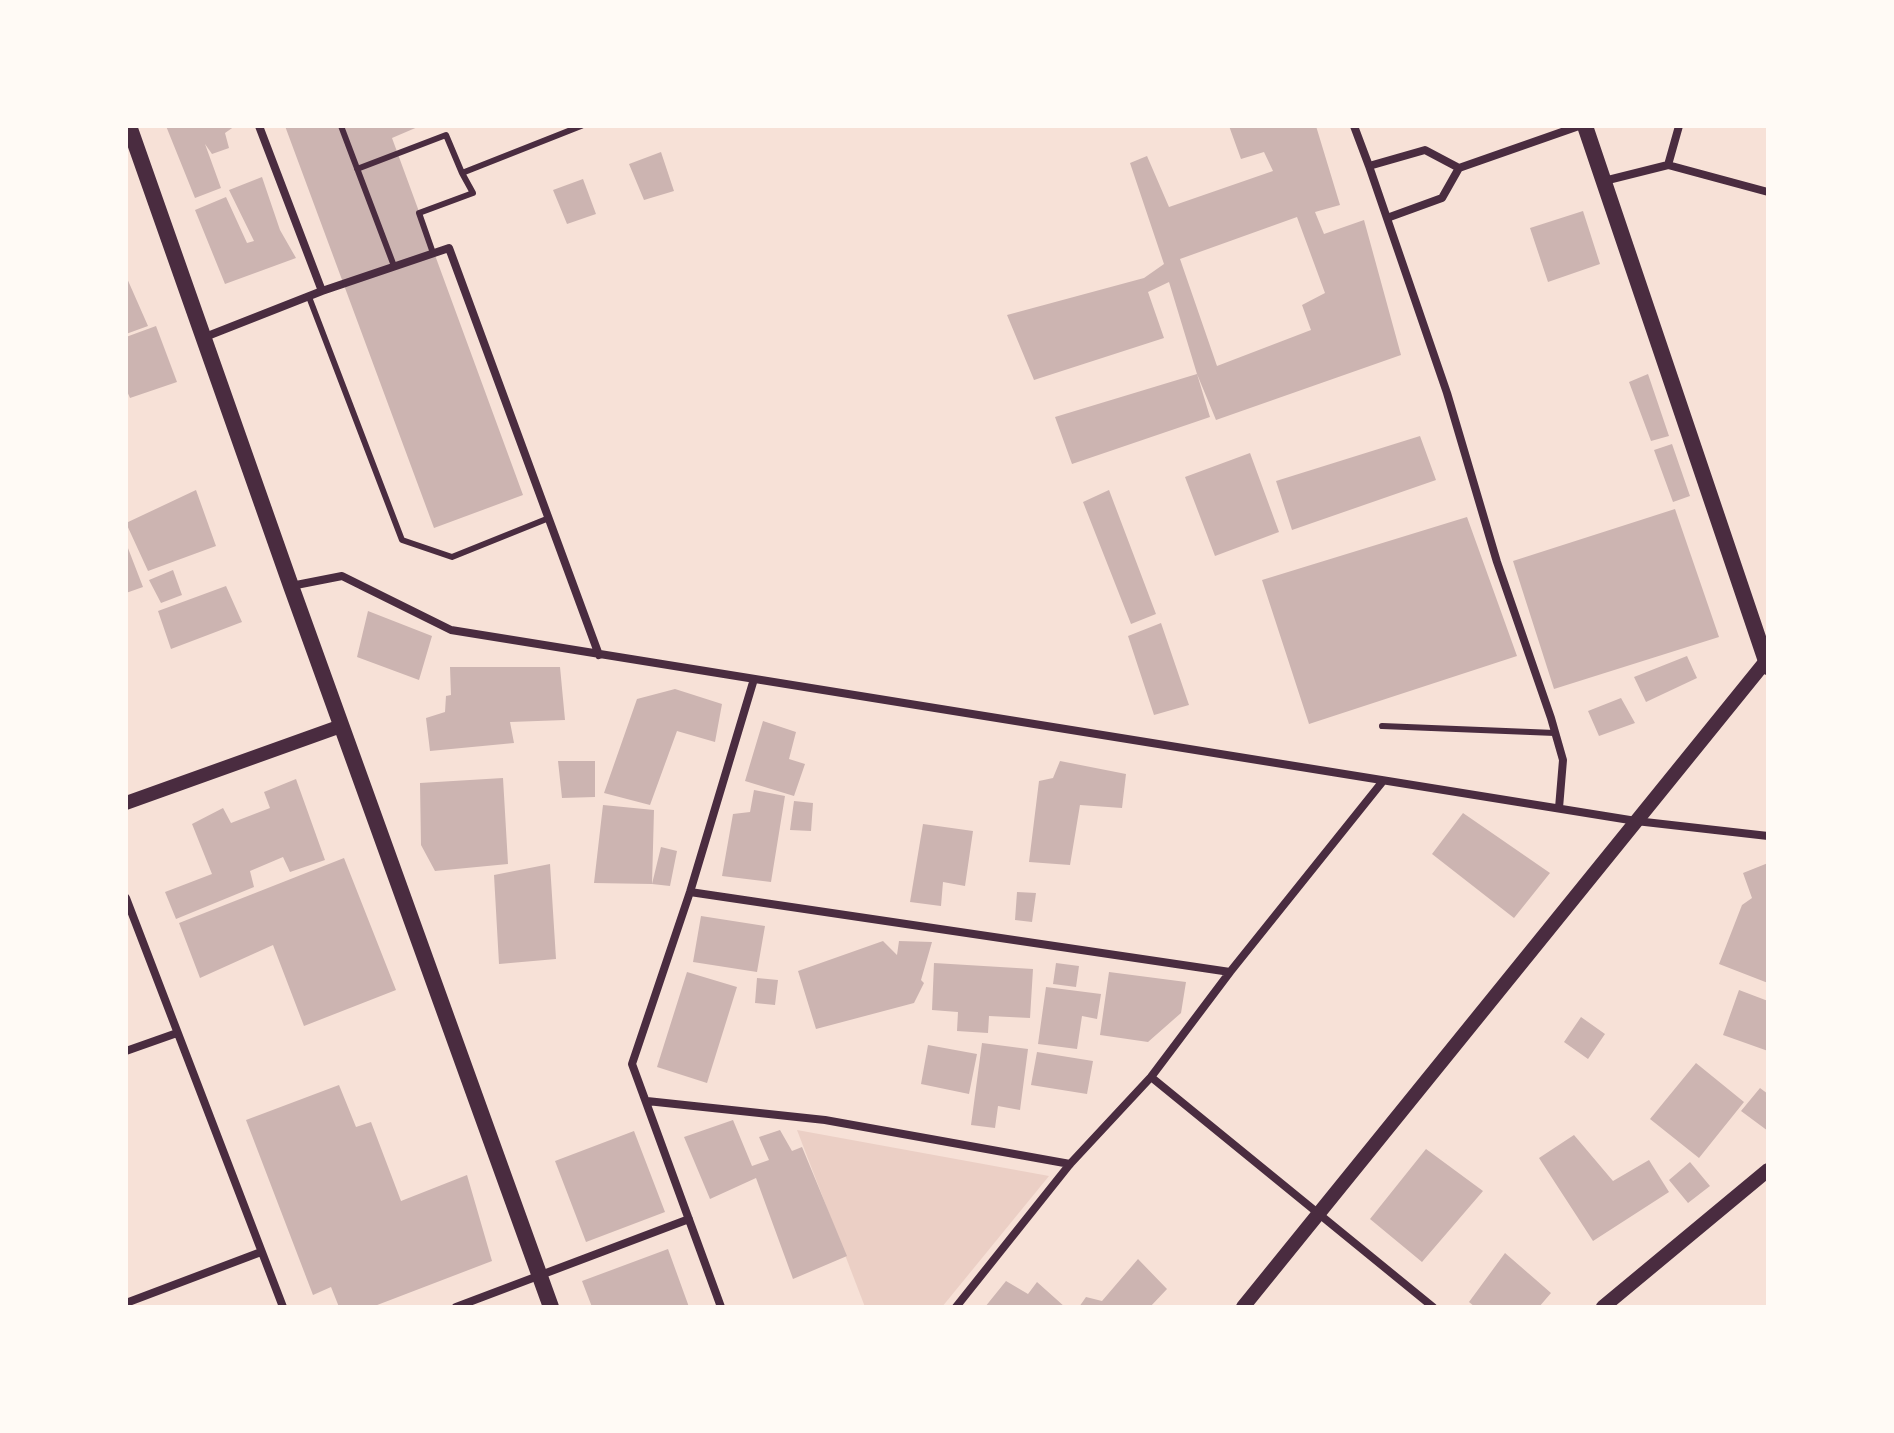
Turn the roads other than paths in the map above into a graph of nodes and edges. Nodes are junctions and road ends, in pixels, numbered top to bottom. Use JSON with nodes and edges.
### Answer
{"nodes":[{"id":1,"x":129,"y":126,"type":"edge"},
{"id":2,"x":259,"y":126,"type":"edge"},
{"id":3,"x":341,"y":126,"type":"edge"},
{"id":4,"x":581,"y":126,"type":"edge"},
{"id":5,"x":1354,"y":126,"type":"edge"},
{"id":6,"x":1579,"y":126,"type":"edge"},
{"id":7,"x":1585,"y":126,"type":"edge"},
{"id":8,"x":1679,"y":126,"type":"edge"},
{"id":9,"x":1668,"y":165,"type":"junction"},
{"id":10,"x":1369,"y":166,"type":"junction"},
{"id":11,"x":1459,"y":168,"type":"junction"},
{"id":12,"x":357,"y":169,"type":"junction"},
{"id":13,"x":462,"y":173,"type":"junction"},
{"id":14,"x":1603,"y":181,"type":"junction"},
{"id":15,"x":1768,"y":192,"type":"edge"},
{"id":16,"x":1387,"y":218,"type":"junction"},
{"id":17,"x":433,"y":253,"type":"junction"},
{"id":18,"x":394,"y":266,"type":"junction"},
{"id":19,"x":322,"y":291,"type":"junction"},
{"id":20,"x":309,"y":297,"type":"junction"},
{"id":21,"x":205,"y":337,"type":"junction"},
{"id":22,"x":549,"y":518,"type":"junction"},
{"id":23,"x":291,"y":586,"type":"junction"},
{"id":24,"x":599,"y":655,"type":"junction"},
{"id":25,"x":1767,"y":661,"type":"edge"},
{"id":26,"x":754,"y":679,"type":"junction"},
{"id":27,"x":341,"y":726,"type":"junction"},
{"id":28,"x":1382,"y":726,"type":"dead end"},
{"id":29,"x":1555,"y":733,"type":"junction"},
{"id":30,"x":1383,"y":781,"type":"junction"},
{"id":31,"x":126,"y":803,"type":"edge"},
{"id":32,"x":1559,"y":808,"type":"junction"},
{"id":33,"x":1636,"y":821,"type":"junction"},
{"id":34,"x":1768,"y":836,"type":"edge"},
{"id":35,"x":690,"y":892,"type":"junction"},
{"id":36,"x":126,"y":898,"type":"edge"},
{"id":37,"x":1230,"y":972,"type":"junction"},
{"id":38,"x":177,"y":1033,"type":"junction"},
{"id":39,"x":126,"y":1051,"type":"edge"},
{"id":40,"x":1151,"y":1077,"type":"junction"},
{"id":41,"x":647,"y":1101,"type":"junction"},
{"id":42,"x":1070,"y":1164,"type":"junction"},
{"id":43,"x":1768,"y":1170,"type":"edge"},
{"id":44,"x":1317,"y":1215,"type":"junction"},
{"id":45,"x":689,"y":1219,"type":"junction"},
{"id":46,"x":261,"y":1252,"type":"junction"},
{"id":47,"x":539,"y":1275,"type":"junction"},
{"id":48,"x":1423,"y":1299,"type":"junction"},
{"id":49,"x":126,"y":1303,"type":"edge"},
{"id":50,"x":283,"y":1307,"type":"edge"},
{"id":51,"x":456,"y":1307,"type":"edge"},
{"id":52,"x":551,"y":1307,"type":"edge"},
{"id":53,"x":721,"y":1307,"type":"edge"},
{"id":54,"x":956,"y":1307,"type":"edge"},
{"id":55,"x":1243,"y":1307,"type":"edge"},
{"id":56,"x":1417,"y":1307,"type":"edge"},
{"id":57,"x":1433,"y":1307,"type":"edge"},
{"id":58,"x":1603,"y":1307,"type":"edge"}],
"edges":[{"from":1,"to":21,"type":"main road"},
{"from":2,"to":19,"type":"street"},
{"from":3,"to":12,"type":"lane"},
{"from":4,"to":13,"type":"lane"},
{"from":5,"to":10,"type":"street"},
{"from":6,"to":11,"type":"street"},
{"from":7,"to":14,"type":"main road"},
{"from":8,"to":9,"type":"street"},
{"from":9,"to":14,"type":"street"},
{"from":9,"to":15,"type":"street"},
{"from":10,"to":11,"type":"street"},
{"from":10,"to":16,"type":"street"},
{"from":11,"to":16,"type":"street"},
{"from":12,"to":13,"type":"lane"},
{"from":12,"to":18,"type":"lane"},
{"from":13,"to":17,"type":"lane"},
{"from":14,"to":25,"type":"main road"},
{"from":16,"to":29,"type":"street"},
{"from":17,"to":18,"type":"street"},
{"from":17,"to":22,"type":"street"},
{"from":18,"to":19,"type":"street"},
{"from":19,"to":20,"type":"street"},
{"from":20,"to":21,"type":"street"},
{"from":20,"to":22,"type":"lane"},
{"from":21,"to":23,"type":"main road"},
{"from":22,"to":24,"type":"street"},
{"from":23,"to":24,"type":"street"},
{"from":23,"to":27,"type":"main road"},
{"from":24,"to":26,"type":"street"},
{"from":25,"to":33,"type":"street"},
{"from":26,"to":30,"type":"street"},
{"from":26,"to":35,"type":"street"},
{"from":27,"to":31,"type":"street"},
{"from":27,"to":47,"type":"main road"},
{"from":28,"to":29,"type":"lane"},
{"from":29,"to":32,"type":"street"},
{"from":30,"to":32,"type":"street"},
{"from":30,"to":37,"type":"street"},
{"from":32,"to":33,"type":"street"},
{"from":33,"to":34,"type":"street"},
{"from":33,"to":44,"type":"street"},
{"from":35,"to":37,"type":"street"},
{"from":35,"to":41,"type":"street"},
{"from":36,"to":38,"type":"street"},
{"from":37,"to":40,"type":"street"},
{"from":38,"to":39,"type":"street"},
{"from":38,"to":46,"type":"street"},
{"from":40,"to":42,"type":"street"},
{"from":40,"to":44,"type":"street"},
{"from":41,"to":42,"type":"street"},
{"from":41,"to":45,"type":"street"},
{"from":42,"to":54,"type":"street"},
{"from":43,"to":58,"type":"street"},
{"from":44,"to":48,"type":"street"},
{"from":44,"to":55,"type":"street"},
{"from":45,"to":47,"type":"street"},
{"from":45,"to":53,"type":"street"},
{"from":46,"to":49,"type":"street"},
{"from":46,"to":50,"type":"street"},
{"from":47,"to":51,"type":"street"},
{"from":47,"to":52,"type":"main road"},
{"from":48,"to":56,"type":"street"},
{"from":48,"to":57,"type":"street"}]}
